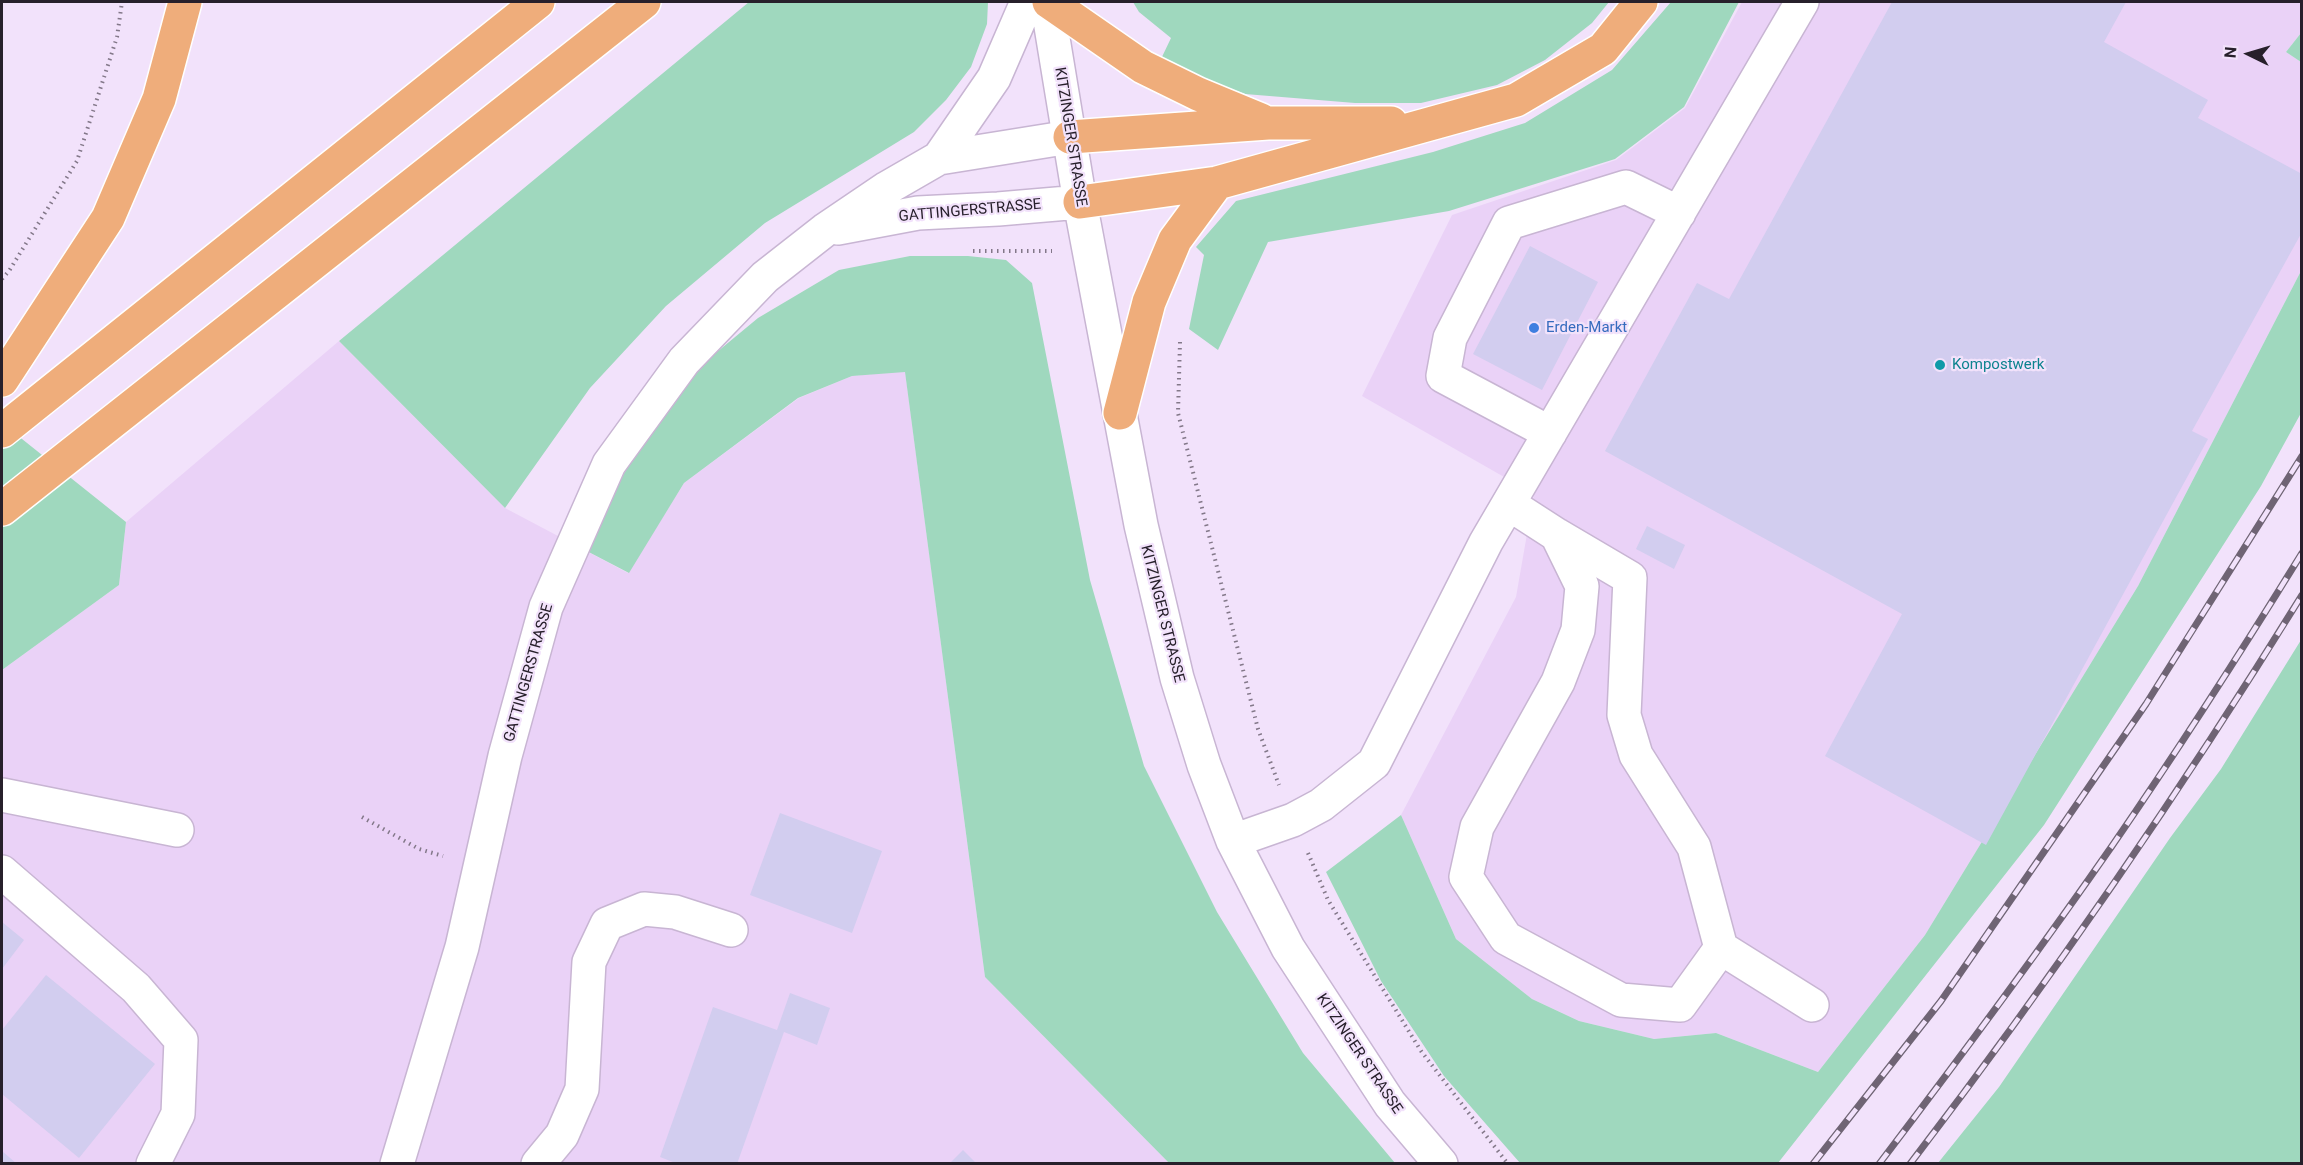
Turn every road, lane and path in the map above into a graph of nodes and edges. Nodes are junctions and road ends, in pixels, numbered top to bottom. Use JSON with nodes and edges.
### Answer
{"nodes":[{"id":1,"x":122,"y":2,"type":"edge"},
{"id":2,"x":184,"y":2,"type":"edge"},
{"id":3,"x":538,"y":2,"type":"edge"},
{"id":4,"x":644,"y":2,"type":"edge"},
{"id":5,"x":1027,"y":2,"type":"edge"},
{"id":6,"x":1048,"y":2,"type":"edge"},
{"id":7,"x":1641,"y":2,"type":"edge"},
{"id":8,"x":1802,"y":2,"type":"edge"},
{"id":9,"x":1268,"y":123,"type":"junction"},
{"id":10,"x":1432,"y":123,"type":"junction"},
{"id":11,"x":1070,"y":137,"type":"junction"},
{"id":12,"x":939,"y":158,"type":"junction"},
{"id":13,"x":1217,"y":183,"type":"junction"},
{"id":14,"x":1080,"y":201,"type":"junction"},
{"id":15,"x":1679,"y":213,"type":"junction"},
{"id":16,"x":825,"y":230,"type":"junction"},
{"id":17,"x":967,"y":251,"type":"dead end"},
{"id":18,"x":1089,"y":251,"type":"junction"},
{"id":19,"x":2,"y":279,"type":"edge"},
{"id":20,"x":1180,"y":334,"type":"dead end"},
{"id":21,"x":2,"y":380,"type":"edge"},
{"id":22,"x":1120,"y":413,"type":"junction"},
{"id":23,"x":2,"y":431,"type":"edge"},
{"id":24,"x":1550,"y":433,"type":"junction"},
{"id":25,"x":1509,"y":504,"type":"junction"},
{"id":26,"x":2,"y":509,"type":"edge"},
{"id":27,"x":1557,"y":535,"type":"junction"},
{"id":28,"x":2,"y":795,"type":"edge"},
{"id":29,"x":362,"y":817,"type":"dead end"},
{"id":30,"x":1293,"y":820,"type":"junction"},
{"id":31,"x":177,"y":830,"type":"dead end"},
{"id":32,"x":1233,"y":841,"type":"junction"},
{"id":33,"x":479,"y":865,"type":"junction"},
{"id":34,"x":2,"y":872,"type":"edge"},
{"id":35,"x":731,"y":930,"type":"dead end"},
{"id":36,"x":1721,"y":948,"type":"junction"},
{"id":37,"x":1812,"y":1005,"type":"dead end"},
{"id":38,"x":153,"y":1164,"type":"edge"},
{"id":39,"x":397,"y":1164,"type":"edge"},
{"id":40,"x":538,"y":1164,"type":"edge"},
{"id":41,"x":1441,"y":1164,"type":"edge"},
{"id":42,"x":1508,"y":1164,"type":"edge"}],
"edges":[{"from":1,"to":19,"type":"path"},
{"from":2,"to":21,"type":"highway"},
{"from":3,"to":23,"type":"highway"},
{"from":4,"to":26,"type":"highway"},
{"from":5,"to":12,"type":"street"},
{"from":6,"to":9,"type":"highway"},
{"from":6,"to":11,"type":"street","name":"KITZINGER STRASSE"},
{"from":7,"to":10,"type":"highway"},
{"from":8,"to":15,"type":"street"},
{"from":9,"to":10,"type":"highway"},
{"from":9,"to":11,"type":"highway"},
{"from":10,"to":13,"type":"highway"},
{"from":11,"to":12,"type":"street","name":"GATTINGERSTRASSE"},
{"from":11,"to":14,"type":"street","name":"KITZINGER STRASSE"},
{"from":12,"to":16,"type":"street","name":"GATTINGERSTRASSE"},
{"from":13,"to":14,"type":"highway"},
{"from":13,"to":22,"type":"highway"},
{"from":14,"to":16,"type":"street","name":"GATTINGERSTRASSE"},
{"from":14,"to":18,"type":"street","name":"KITZINGER STRASSE"},
{"from":15,"to":24,"type":"street"},
{"from":15,"to":24,"type":"street"},
{"from":16,"to":33,"type":"street","name":"GATTINGERSTRASSE"},
{"from":17,"to":18,"type":"path"},
{"from":18,"to":22,"type":"street","name":"KITZINGER STRASSE"},
{"from":20,"to":30,"type":"path"},
{"from":22,"to":32,"type":"street","name":"KITZINGER STRASSE"},
{"from":24,"to":25,"type":"street"},
{"from":25,"to":27,"type":"street"},
{"from":25,"to":30,"type":"street"},
{"from":27,"to":36,"type":"street"},
{"from":27,"to":36,"type":"street"},
{"from":28,"to":31,"type":"street"},
{"from":29,"to":33,"type":"path"},
{"from":30,"to":32,"type":"street"},
{"from":30,"to":42,"type":"path"},
{"from":32,"to":41,"type":"street","name":"KITZINGER STRASSE"},
{"from":33,"to":39,"type":"street","name":"GATTINGERSTRASSE"},
{"from":34,"to":38,"type":"street"},
{"from":35,"to":40,"type":"street"},
{"from":36,"to":37,"type":"street"}]}
